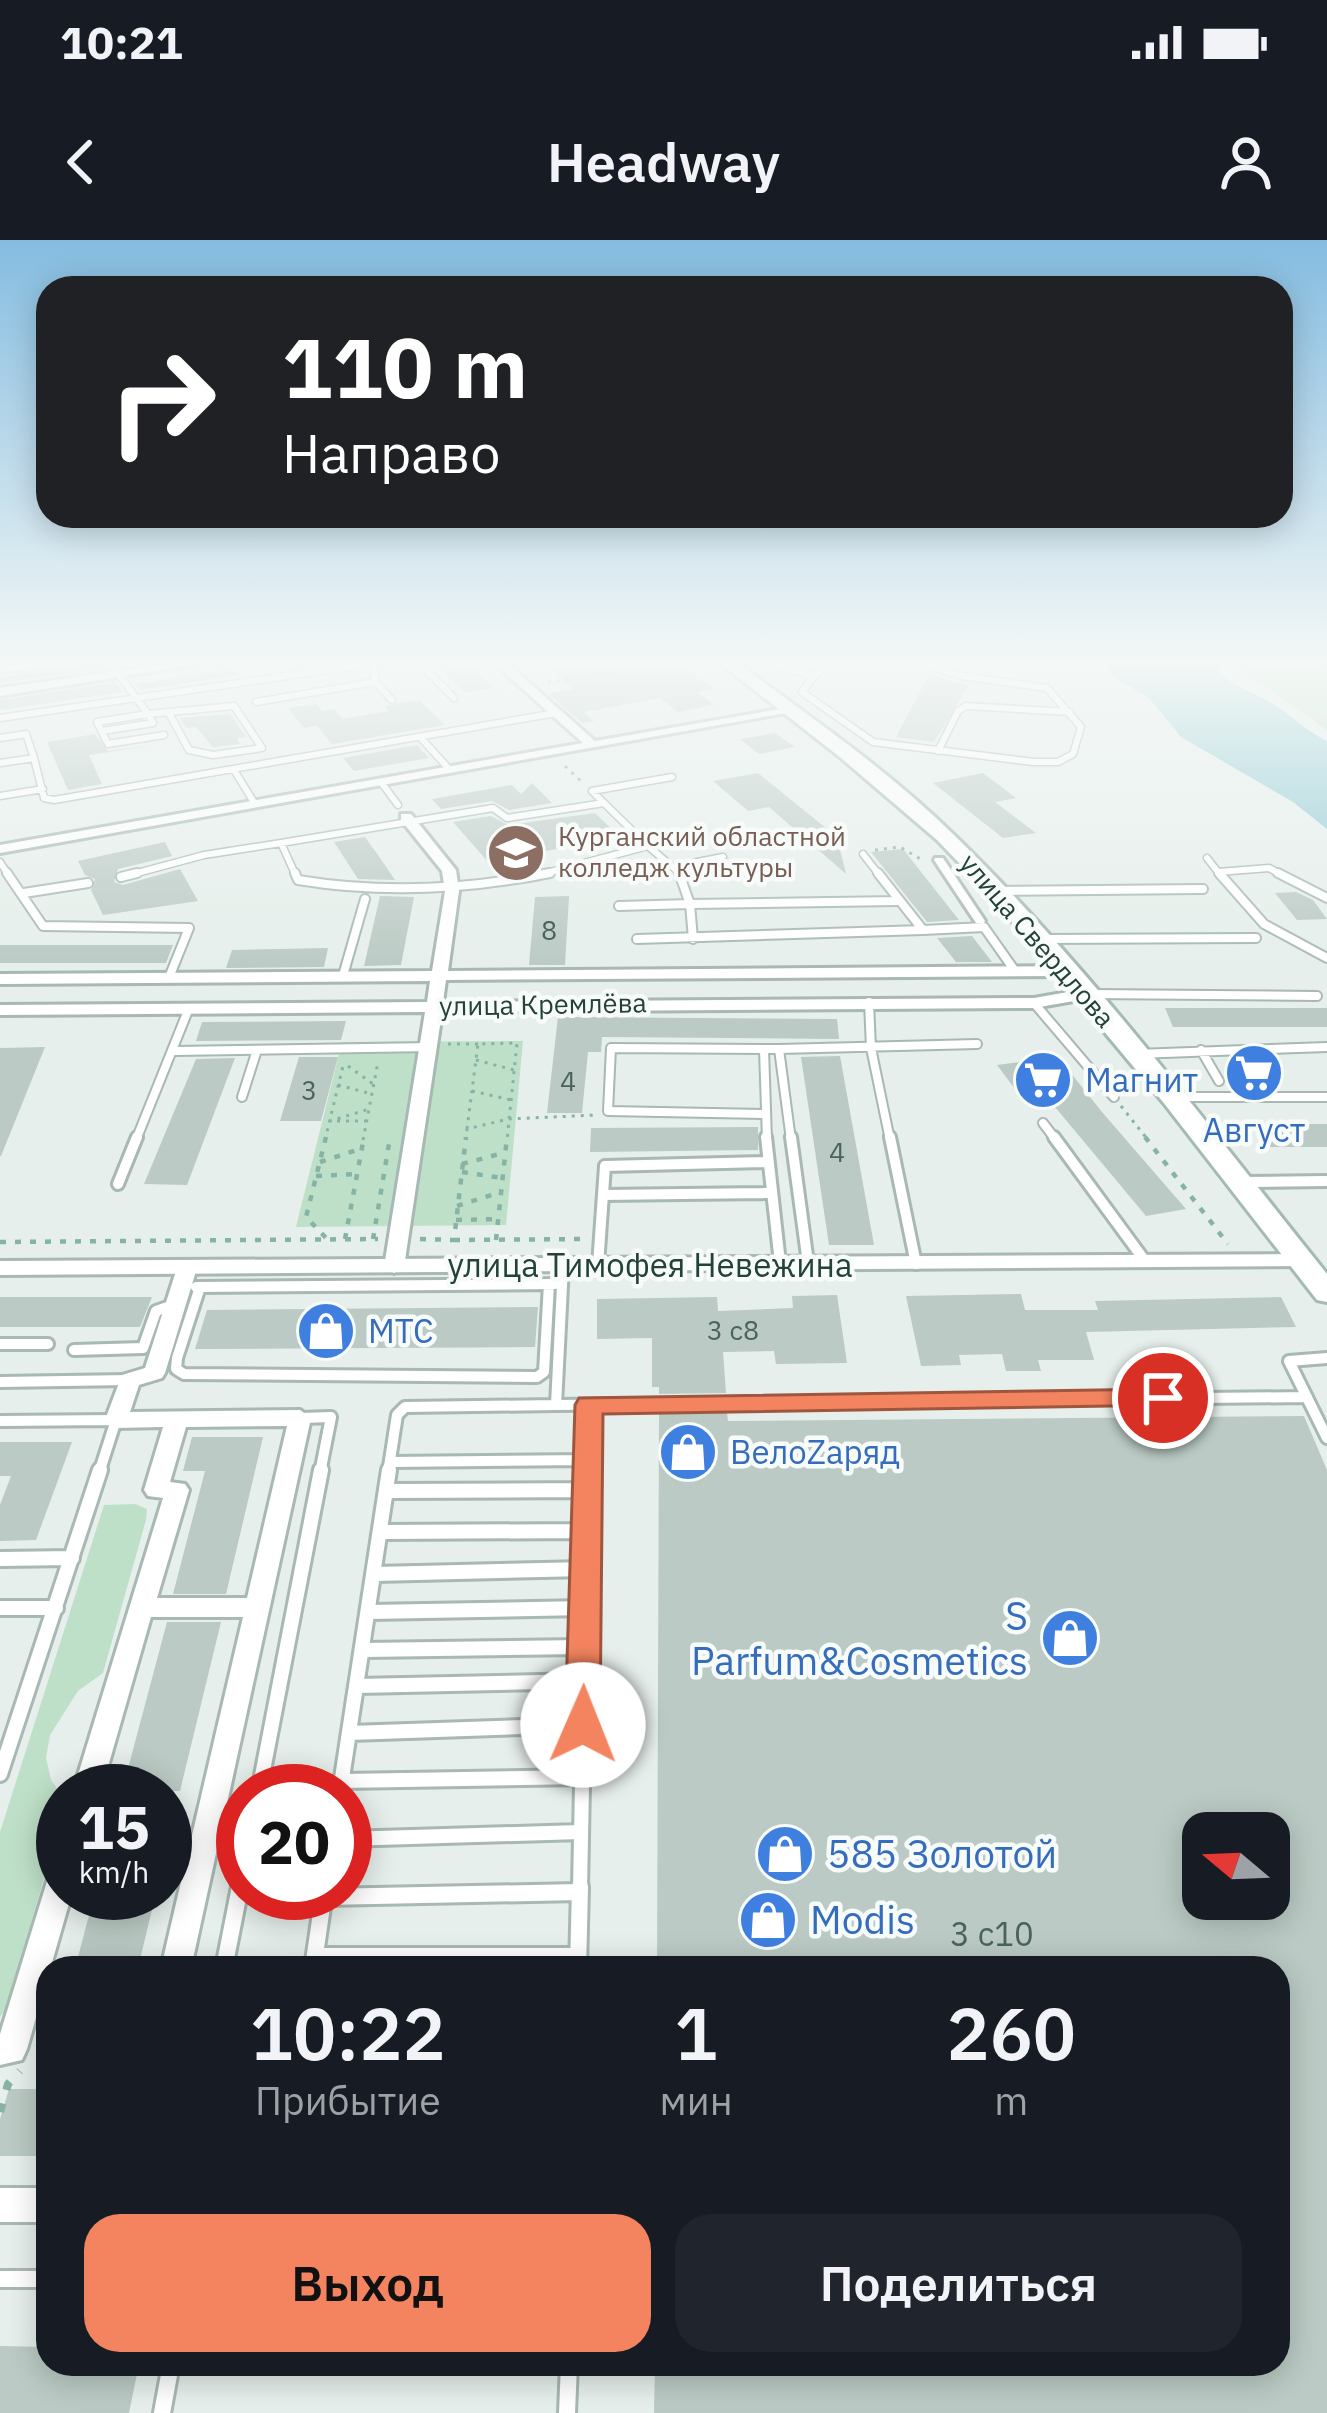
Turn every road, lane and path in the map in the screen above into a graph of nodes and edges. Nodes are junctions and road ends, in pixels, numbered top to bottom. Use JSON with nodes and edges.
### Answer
{"nodes":[{"id":1,"x":36,"y":765,"type":"edge"},
{"id":2,"x":261,"y":765,"type":"edge"},
{"id":3,"x":446,"y":765,"type":"edge"},
{"id":4,"x":476,"y":765,"type":"edge"},
{"id":5,"x":565,"y":765,"type":"edge"},
{"id":6,"x":858,"y":765,"type":"edge"},
{"id":7,"x":235,"y":770,"type":"junction"},
{"id":8,"x":450,"y":770,"type":"junction"},
{"id":9,"x":672,"y":777,"type":"dead end"},
{"id":10,"x":381,"y":782,"type":"junction"},
{"id":11,"x":43,"y":789,"type":"junction"},
{"id":12,"x":592,"y":791,"type":"junction"},
{"id":13,"x":0,"y":796,"type":"edge"},
{"id":14,"x":604,"y":803,"type":"junction"},
{"id":15,"x":255,"y":804,"type":"junction"},
{"id":16,"x":404,"y":814,"type":"junction"},
{"id":17,"x":281,"y":843,"type":"junction"},
{"id":18,"x":648,"y":846,"type":"junction"},
{"id":19,"x":0,"y":849,"type":"edge"},
{"id":20,"x":865,"y":852,"type":"joint"},
{"id":21,"x":723,"y":857,"type":"dead end"},
{"id":22,"x":1207,"y":858,"type":"dead end"},
{"id":23,"x":939,"y":860,"type":"joint"},
{"id":24,"x":0,"y":862,"type":"edge"},
{"id":25,"x":672,"y":867,"type":"junction"},
{"id":26,"x":1218,"y":872,"type":"junction"},
{"id":27,"x":121,"y":877,"type":"dead end"},
{"id":28,"x":88,"y":883,"type":"dead end"},
{"id":29,"x":1203,"y":889,"type":"dead end"},
{"id":30,"x":452,"y":891,"type":"junction"},
{"id":31,"x":998,"y":891,"type":"junction"},
{"id":32,"x":24,"y":893,"type":"junction"},
{"id":33,"x":1327,"y":898,"type":"edge"},
{"id":34,"x":365,"y":899,"type":"dead end"},
{"id":35,"x":897,"y":901,"type":"junction"},
{"id":36,"x":690,"y":904,"type":"junction"},
{"id":37,"x":619,"y":906,"type":"dead end"},
{"id":38,"x":982,"y":924,"type":"junction"},
{"id":39,"x":923,"y":930,"type":"junction"},
{"id":40,"x":1256,"y":938,"type":"dead end"},
{"id":41,"x":637,"y":939,"type":"dead end"},
{"id":42,"x":693,"y":939,"type":"junction"},
{"id":43,"x":1039,"y":939,"type":"junction"},
{"id":44,"x":1327,"y":958,"type":"edge"},
{"id":45,"x":1015,"y":971,"type":"junction"},
{"id":46,"x":1064,"y":971,"type":"junction"},
{"id":47,"x":441,"y":972,"type":"junction"},
{"id":48,"x":344,"y":973,"type":"junction"},
{"id":49,"x":170,"y":975,"type":"junction"},
{"id":50,"x":0,"y":979,"type":"edge"},
{"id":51,"x":1085,"y":994,"type":"junction"},
{"id":52,"x":1317,"y":995,"type":"dead end"},
{"id":53,"x":869,"y":1002,"type":"junction"},
{"id":54,"x":1034,"y":1003,"type":"junction"},
{"id":55,"x":434,"y":1006,"type":"junction"},
{"id":56,"x":189,"y":1008,"type":"junction"},
{"id":57,"x":0,"y":1010,"type":"edge"},
{"id":58,"x":478,"y":1044,"type":"junction"},
{"id":59,"x":977,"y":1044,"type":"dead end"},
{"id":60,"x":431,"y":1046,"type":"junction"},
{"id":61,"x":1327,"y":1047,"type":"edge"},
{"id":62,"x":380,"y":1048,"type":"junction"},
{"id":63,"x":872,"y":1048,"type":"junction"},
{"id":64,"x":764,"y":1049,"type":"junction"},
{"id":65,"x":779,"y":1049,"type":"junction"},
{"id":66,"x":257,"y":1050,"type":"junction"},
{"id":67,"x":1201,"y":1050,"type":"junction"},
{"id":68,"x":175,"y":1051,"type":"junction"},
{"id":69,"x":1134,"y":1054,"type":"junction"},
{"id":70,"x":476,"y":1060,"type":"junction"},
{"id":71,"x":514,"y":1070,"type":"junction"},
{"id":72,"x":1219,"y":1081,"type":"dead end"},
{"id":73,"x":338,"y":1084,"type":"junction"},
{"id":74,"x":374,"y":1085,"type":"junction"},
{"id":75,"x":472,"y":1091,"type":"junction"},
{"id":76,"x":372,"y":1094,"type":"junction"},
{"id":77,"x":242,"y":1097,"type":"dead end"},
{"id":78,"x":1114,"y":1097,"type":"joint"},
{"id":79,"x":1172,"y":1097,"type":"junction"},
{"id":80,"x":1327,"y":1097,"type":"edge"},
{"id":81,"x":511,"y":1100,"type":"junction"},
{"id":82,"x":369,"y":1109,"type":"junction"},
{"id":83,"x":608,"y":1111,"type":"junction"},
{"id":84,"x":764,"y":1114,"type":"junction"},
{"id":85,"x":508,"y":1119,"type":"junction"},
{"id":86,"x":330,"y":1121,"type":"junction"},
{"id":87,"x":367,"y":1121,"type":"junction"},
{"id":88,"x":1043,"y":1123,"type":"dead end"},
{"id":89,"x":467,"y":1129,"type":"junction"},
{"id":90,"x":362,"y":1148,"type":"junction"},
{"id":91,"x":505,"y":1153,"type":"junction"},
{"id":92,"x":320,"y":1162,"type":"junction"},
{"id":93,"x":768,"y":1162,"type":"junction"},
{"id":94,"x":462,"y":1168,"type":"junction"},
{"id":95,"x":357,"y":1174,"type":"junction"},
{"id":96,"x":316,"y":1176,"type":"junction"},
{"id":97,"x":502,"y":1178,"type":"junction"},
{"id":98,"x":1327,"y":1181,"type":"edge"},
{"id":99,"x":1239,"y":1182,"type":"junction"},
{"id":100,"x":118,"y":1184,"type":"dead end"},
{"id":101,"x":501,"y":1192,"type":"junction"},
{"id":102,"x":771,"y":1193,"type":"junction"},
{"id":103,"x":603,"y":1195,"type":"junction"},
{"id":104,"x":458,"y":1206,"type":"junction"},
{"id":105,"x":498,"y":1219,"type":"junction"},
{"id":106,"x":456,"y":1220,"type":"junction"},
{"id":107,"x":398,"y":1238,"type":"junction"},
{"id":108,"x":327,"y":1239,"type":"junction"},
{"id":109,"x":345,"y":1239,"type":"junction"},
{"id":110,"x":600,"y":1239,"type":"junction"},
{"id":111,"x":454,"y":1240,"type":"junction"},
{"id":112,"x":496,"y":1240,"type":"junction"},
{"id":113,"x":0,"y":1242,"type":"edge"},
{"id":114,"x":1145,"y":1261,"type":"junction"},
{"id":115,"x":1241,"y":1261,"type":"junction"},
{"id":116,"x":1301,"y":1261,"type":"junction"},
{"id":117,"x":780,"y":1263,"type":"junction"},
{"id":118,"x":808,"y":1263,"type":"junction"},
{"id":119,"x":916,"y":1264,"type":"junction"},
{"id":120,"x":598,"y":1265,"type":"junction"},
{"id":121,"x":394,"y":1267,"type":"junction"},
{"id":122,"x":0,"y":1268,"type":"edge"},
{"id":123,"x":558,"y":1278,"type":"junction"},
{"id":124,"x":186,"y":1287,"type":"junction"},
{"id":125,"x":1327,"y":1293,"type":"edge"},
{"id":126,"x":0,"y":1344,"type":"edge"},
{"id":127,"x":48,"y":1344,"type":"dead end"},
{"id":128,"x":74,"y":1350,"type":"dead end"},
{"id":129,"x":1327,"y":1358,"type":"edge"},
{"id":130,"x":130,"y":1380,"type":"junction"},
{"id":131,"x":0,"y":1382,"type":"edge"},
{"id":132,"x":1307,"y":1397,"type":"junction"},
{"id":133,"x":556,"y":1405,"type":"junction"},
{"id":134,"x":589,"y":1405,"type":"junction"},
{"id":135,"x":300,"y":1418,"type":"junction"},
{"id":136,"x":177,"y":1419,"type":"junction"},
{"id":137,"x":116,"y":1420,"type":"junction"},
{"id":138,"x":0,"y":1421,"type":"edge"},
{"id":139,"x":1327,"y":1438,"type":"edge"},
{"id":140,"x":588,"y":1460,"type":"junction"},
{"id":141,"x":391,"y":1462,"type":"junction"},
{"id":142,"x":588,"y":1490,"type":"junction"},
{"id":143,"x":387,"y":1491,"type":"junction"},
{"id":144,"x":586,"y":1531,"type":"junction"},
{"id":145,"x":381,"y":1532,"type":"junction"},
{"id":146,"x":71,"y":1558,"type":"junction"},
{"id":147,"x":0,"y":1559,"type":"edge"},
{"id":148,"x":586,"y":1569,"type":"junction"},
{"id":149,"x":375,"y":1574,"type":"junction"},
{"id":150,"x":256,"y":1607,"type":"junction"},
{"id":151,"x":56,"y":1608,"type":"junction"},
{"id":152,"x":141,"y":1608,"type":"junction"},
{"id":153,"x":585,"y":1608,"type":"junction"},
{"id":154,"x":0,"y":1609,"type":"edge"},
{"id":155,"x":369,"y":1612,"type":"junction"},
{"id":156,"x":584,"y":1647,"type":"junction"},
{"id":157,"x":363,"y":1650,"type":"junction"},
{"id":158,"x":584,"y":1681,"type":"junction"},
{"id":159,"x":357,"y":1686,"type":"junction"},
{"id":160,"x":583,"y":1725,"type":"junction"},
{"id":161,"x":350,"y":1733,"type":"junction"},
{"id":162,"x":96,"y":1764,"type":"edge"},
{"id":163,"x":264,"y":1764,"type":"edge"},
{"id":164,"x":345,"y":1764,"type":"edge"},
{"id":165,"x":0,"y":1774,"type":"edge"},
{"id":166,"x":582,"y":1777,"type":"junction"},
{"id":167,"x":372,"y":1785,"type":"edge"},
{"id":168,"x":580,"y":1832,"type":"junction"},
{"id":169,"x":372,"y":1837,"type":"edge"},
{"id":170,"x":192,"y":1869,"type":"edge"},
{"id":171,"x":198,"y":1869,"type":"junction"},
{"id":172,"x":579,"y":1892,"type":"junction"},
{"id":173,"x":372,"y":1894,"type":"edge"},
{"id":174,"x":50,"y":1920,"type":"edge"},
{"id":175,"x":233,"y":1920,"type":"edge"},
{"id":176,"x":320,"y":1920,"type":"edge"},
{"id":177,"x":39,"y":1956,"type":"edge"},
{"id":178,"x":179,"y":1956,"type":"edge"},
{"id":179,"x":226,"y":1956,"type":"edge"},
{"id":180,"x":315,"y":1956,"type":"edge"},
{"id":181,"x":578,"y":1956,"type":"edge"},
{"id":182,"x":36,"y":1965,"type":"edge"},
{"id":183,"x":0,"y":2050,"type":"edge"},
{"id":184,"x":0,"y":2205,"type":"edge"},
{"id":185,"x":36,"y":2205,"type":"edge"},
{"id":186,"x":0,"y":2279,"type":"edge"},
{"id":187,"x":36,"y":2279,"type":"edge"},
{"id":188,"x":169,"y":2376,"type":"edge"},
{"id":189,"x":568,"y":2376,"type":"edge"},
{"id":190,"x":162,"y":2413,"type":"edge"},
{"id":191,"x":567,"y":2413,"type":"edge"}],
"edges":[{"from":1,"to":11,"type":"lane"},
{"from":2,"to":7,"type":"lane"},
{"from":3,"to":8,"type":"lane"},
{"from":4,"to":8,"type":"street"},
{"from":5,"to":12,"type":"path"},
{"from":6,"to":31,"type":"main road","name":"улица Свердлова"},
{"from":7,"to":11,"type":"lane"},
{"from":7,"to":15,"type":"lane"},
{"from":8,"to":10,"type":"street"},
{"from":9,"to":12,"type":"lane"},
{"from":10,"to":15,"type":"street"},
{"from":10,"to":16,"type":"lane"},
{"from":11,"to":13,"type":"lane"},
{"from":12,"to":14,"type":"lane"},
{"from":14,"to":16,"type":"lane"},
{"from":14,"to":18,"type":"lane"},
{"from":15,"to":19,"type":"street"},
{"from":16,"to":17,"type":"lane"},
{"from":16,"to":30,"type":"street"},
{"from":17,"to":27,"type":"lane"},
{"from":17,"to":30,"type":"lane"},
{"from":18,"to":25,"type":"lane"},
{"from":18,"to":30,"type":"lane"},
{"from":20,"to":23,"type":"path"},
{"from":20,"to":35,"type":"lane"},
{"from":21,"to":25,"type":"lane"},
{"from":22,"to":26,"type":"lane"},
{"from":23,"to":38,"type":"street"},
{"from":24,"to":32,"type":"lane"},
{"from":25,"to":36,"type":"lane"},
{"from":26,"to":33,"type":"lane"},
{"from":26,"to":44,"type":"lane"},
{"from":28,"to":32,"type":"lane"},
{"from":29,"to":31,"type":"lane"},
{"from":30,"to":47,"type":"street"},
{"from":31,"to":43,"type":"main road","name":"улица Свердлова"},
{"from":32,"to":49,"type":"lane"},
{"from":34,"to":48,"type":"lane"},
{"from":35,"to":36,"type":"lane"},
{"from":35,"to":39,"type":"lane"},
{"from":36,"to":37,"type":"lane"},
{"from":36,"to":42,"type":"lane"},
{"from":38,"to":39,"type":"lane"},
{"from":38,"to":45,"type":"lane"},
{"from":39,"to":42,"type":"lane"},
{"from":40,"to":43,"type":"lane"},
{"from":41,"to":42,"type":"lane"},
{"from":43,"to":46,"type":"main road","name":"улица Свердлова"},
{"from":45,"to":46,"type":"street","name":"улица Кремлёва"},
{"from":45,"to":47,"type":"street","name":"улица Кремлёва"},
{"from":45,"to":54,"type":"street"},
{"from":46,"to":51,"type":"main road","name":"улица Свердлова"},
{"from":47,"to":48,"type":"street","name":"улица Кремлёва"},
{"from":47,"to":55,"type":"street"},
{"from":48,"to":49,"type":"street","name":"улица Кремлёва"},
{"from":49,"to":50,"type":"street","name":"улица Кремлёва"},
{"from":51,"to":52,"type":"lane"},
{"from":51,"to":54,"type":"street","name":"улица Кремлёва"},
{"from":51,"to":69,"type":"main road","name":"улица Свердлова"},
{"from":53,"to":54,"type":"street","name":"улица Кремлёва"},
{"from":53,"to":55,"type":"street","name":"улица Кремлёва"},
{"from":53,"to":63,"type":"lane"},
{"from":54,"to":78,"type":"lane"},
{"from":55,"to":56,"type":"street","name":"улица Кремлёва"},
{"from":55,"to":60,"type":"street"},
{"from":56,"to":57,"type":"street","name":"улица Кремлёва"},
{"from":56,"to":68,"type":"lane"},
{"from":58,"to":60,"type":"path"},
{"from":58,"to":70,"type":"path"},
{"from":58,"to":71,"type":"path"},
{"from":59,"to":63,"type":"lane"},
{"from":60,"to":62,"type":"lane"},
{"from":60,"to":107,"type":"street"},
{"from":61,"to":67,"type":"lane"},
{"from":62,"to":66,"type":"lane"},
{"from":62,"to":74,"type":"path"},
{"from":63,"to":65,"type":"lane"},
{"from":63,"to":119,"type":"lane"},
{"from":64,"to":65,"type":"lane"},
{"from":64,"to":83,"type":"lane"},
{"from":64,"to":84,"type":"lane"},
{"from":65,"to":118,"type":"lane"},
{"from":66,"to":68,"type":"lane"},
{"from":66,"to":77,"type":"lane"},
{"from":67,"to":69,"type":"lane"},
{"from":67,"to":72,"type":"lane"},
{"from":68,"to":100,"type":"lane"},
{"from":69,"to":79,"type":"main road","name":"улица Свердлова"},
{"from":70,"to":71,"type":"path"},
{"from":70,"to":75,"type":"path"},
{"from":71,"to":81,"type":"path"},
{"from":73,"to":74,"type":"path"},
{"from":73,"to":76,"type":"path"},
{"from":73,"to":86,"type":"path"},
{"from":74,"to":76,"type":"path"},
{"from":75,"to":81,"type":"path"},
{"from":75,"to":89,"type":"path"},
{"from":76,"to":82,"type":"path"},
{"from":78,"to":115,"type":"path"},
{"from":79,"to":80,"type":"lane"},
{"from":79,"to":99,"type":"main road","name":"улица Свердлова"},
{"from":81,"to":85,"type":"path"},
{"from":82,"to":86,"type":"path"},
{"from":82,"to":87,"type":"path"},
{"from":83,"to":84,"type":"lane"},
{"from":83,"to":85,"type":"path"},
{"from":84,"to":93,"type":"lane"},
{"from":85,"to":89,"type":"path"},
{"from":85,"to":91,"type":"path"},
{"from":86,"to":87,"type":"path"},
{"from":86,"to":92,"type":"path"},
{"from":87,"to":90,"type":"path"},
{"from":88,"to":114,"type":"lane"},
{"from":89,"to":94,"type":"path"},
{"from":90,"to":92,"type":"path"},
{"from":90,"to":95,"type":"path"},
{"from":91,"to":94,"type":"path"},
{"from":91,"to":97,"type":"path"},
{"from":92,"to":96,"type":"path"},
{"from":93,"to":102,"type":"lane"},
{"from":93,"to":103,"type":"lane"},
{"from":94,"to":97,"type":"path"},
{"from":94,"to":104,"type":"path"},
{"from":95,"to":96,"type":"path"},
{"from":95,"to":109,"type":"path"},
{"from":96,"to":108,"type":"path"},
{"from":97,"to":101,"type":"path"},
{"from":98,"to":99,"type":"lane"},
{"from":99,"to":116,"type":"main road","name":"улица Свердлова"},
{"from":101,"to":104,"type":"path"},
{"from":101,"to":105,"type":"path"},
{"from":102,"to":103,"type":"lane"},
{"from":102,"to":117,"type":"lane"},
{"from":103,"to":110,"type":"lane"},
{"from":104,"to":106,"type":"path"},
{"from":105,"to":106,"type":"path"},
{"from":105,"to":112,"type":"path"},
{"from":106,"to":111,"type":"path"},
{"from":107,"to":109,"type":"path"},
{"from":107,"to":111,"type":"path"},
{"from":107,"to":121,"type":"street"},
{"from":108,"to":109,"type":"path"},
{"from":108,"to":113,"type":"path"},
{"from":110,"to":112,"type":"path"},
{"from":110,"to":120,"type":"lane"},
{"from":111,"to":112,"type":"path"},
{"from":114,"to":115,"type":"street","name":"улица Тимофея Невежина"},
{"from":114,"to":119,"type":"street","name":"улица Тимофея Невежина"},
{"from":115,"to":116,"type":"street","name":"улица Тимофея Невежина"},
{"from":116,"to":125,"type":"main road","name":"улица Свердлова"},
{"from":117,"to":118,"type":"street","name":"улица Тимофея Невежина"},
{"from":117,"to":120,"type":"street","name":"улица Тимофея Невежина"},
{"from":118,"to":119,"type":"street","name":"улица Тимофея Невежина"},
{"from":120,"to":123,"type":"street","name":"улица Тимофея Невежина"},
{"from":121,"to":123,"type":"street","name":"улица Тимофея Невежина"},
{"from":121,"to":124,"type":"street","name":"улица Тимофея Невежина"},
{"from":122,"to":124,"type":"street","name":"улица Тимофея Невежина"},
{"from":123,"to":124,"type":"lane"},
{"from":123,"to":124,"type":"lane"},
{"from":123,"to":133,"type":"lane"},
{"from":124,"to":128,"type":"lane"},
{"from":124,"to":130,"type":"street"},
{"from":126,"to":127,"type":"lane"},
{"from":129,"to":132,"type":"lane"},
{"from":130,"to":131,"type":"lane"},
{"from":130,"to":137,"type":"street"},
{"from":132,"to":134,"type":"lane"},
{"from":132,"to":139,"type":"lane"},
{"from":133,"to":134,"type":"lane"},
{"from":133,"to":141,"type":"lane"},
{"from":134,"to":140,"type":"lane"},
{"from":135,"to":136,"type":"street"},
{"from":135,"to":150,"type":"street"},
{"from":135,"to":163,"type":"lane"},
{"from":136,"to":137,"type":"street"},
{"from":136,"to":152,"type":"street"},
{"from":137,"to":138,"type":"lane"},
{"from":137,"to":146,"type":"lane"},
{"from":140,"to":141,"type":"lane"},
{"from":140,"to":142,"type":"lane"},
{"from":141,"to":143,"type":"lane"},
{"from":142,"to":143,"type":"lane"},
{"from":142,"to":144,"type":"lane"},
{"from":143,"to":145,"type":"lane"},
{"from":144,"to":145,"type":"lane"},
{"from":144,"to":148,"type":"lane"},
{"from":145,"to":149,"type":"lane"},
{"from":146,"to":147,"type":"lane"},
{"from":146,"to":151,"type":"lane"},
{"from":148,"to":149,"type":"lane"},
{"from":148,"to":153,"type":"lane"},
{"from":149,"to":155,"type":"lane"},
{"from":150,"to":152,"type":"street"},
{"from":150,"to":171,"type":"street"},
{"from":151,"to":154,"type":"lane"},
{"from":151,"to":165,"type":"lane"},
{"from":152,"to":162,"type":"street"},
{"from":153,"to":155,"type":"lane"},
{"from":153,"to":156,"type":"lane"},
{"from":155,"to":157,"type":"lane"},
{"from":156,"to":157,"type":"lane"},
{"from":156,"to":158,"type":"lane"},
{"from":157,"to":159,"type":"lane"},
{"from":158,"to":159,"type":"lane"},
{"from":158,"to":160,"type":"lane"},
{"from":159,"to":161,"type":"lane"},
{"from":160,"to":161,"type":"lane"},
{"from":160,"to":166,"type":"lane"},
{"from":161,"to":164,"type":"lane"},
{"from":166,"to":167,"type":"lane"},
{"from":166,"to":168,"type":"lane"},
{"from":168,"to":169,"type":"lane"},
{"from":168,"to":172,"type":"lane"},
{"from":170,"to":171,"type":"street"},
{"from":171,"to":178,"type":"street"},
{"from":172,"to":173,"type":"lane"},
{"from":172,"to":181,"type":"lane"},
{"from":174,"to":177,"type":"street"},
{"from":175,"to":179,"type":"lane"},
{"from":176,"to":180,"type":"lane"},
{"from":182,"to":183,"type":"street"},
{"from":184,"to":185,"type":"street"},
{"from":186,"to":187,"type":"lane"},
{"from":188,"to":190,"type":"lane"},
{"from":189,"to":191,"type":"lane"}]}
